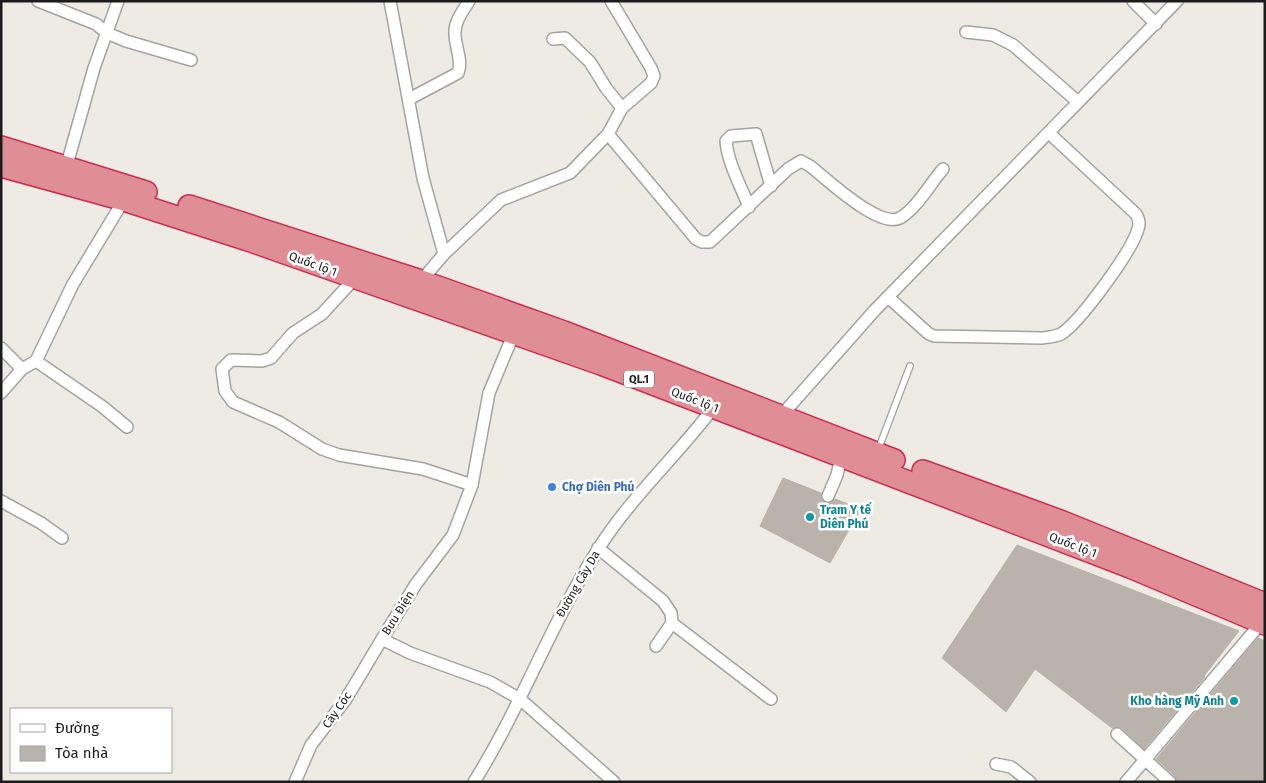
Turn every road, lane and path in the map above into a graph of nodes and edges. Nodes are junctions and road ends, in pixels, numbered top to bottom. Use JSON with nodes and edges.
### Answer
{"nodes":[{"id":1,"x":38,"y":1,"type":"edge"},
{"id":2,"x":118,"y":1,"type":"edge"},
{"id":3,"x":390,"y":1,"type":"edge"},
{"id":4,"x":469,"y":1,"type":"edge"},
{"id":5,"x":611,"y":1,"type":"edge"},
{"id":6,"x":1133,"y":1,"type":"edge"},
{"id":7,"x":1177,"y":1,"type":"edge"},
{"id":8,"x":1156,"y":24,"type":"junction"},
{"id":9,"x":966,"y":32,"type":"dead end"},
{"id":10,"x":107,"y":33,"type":"junction"},
{"id":11,"x":553,"y":39,"type":"dead end"},
{"id":12,"x":191,"y":60,"type":"dead end"},
{"id":13,"x":409,"y":99,"type":"junction"},
{"id":14,"x":1078,"y":102,"type":"junction"},
{"id":15,"x":622,"y":108,"type":"junction"},
{"id":16,"x":1049,"y":133,"type":"junction"},
{"id":17,"x":608,"y":134,"type":"junction"},
{"id":18,"x":1,"y":147,"type":"edge"},
{"id":19,"x":1,"y":166,"type":"edge"},
{"id":20,"x":66,"y":168,"type":"junction"},
{"id":21,"x":942,"y":169,"type":"dead end"},
{"id":22,"x":771,"y":186,"type":"junction"},
{"id":23,"x":127,"y":194,"type":"junction"},
{"id":24,"x":749,"y":207,"type":"junction"},
{"id":25,"x":444,"y":254,"type":"junction"},
{"id":26,"x":355,"y":278,"type":"junction"},
{"id":27,"x":421,"y":281,"type":"junction"},
{"id":28,"x":888,"y":296,"type":"junction"},
{"id":29,"x":514,"y":333,"type":"junction"},
{"id":30,"x":1,"y":348,"type":"edge"},
{"id":31,"x":36,"y":361,"type":"junction"},
{"id":32,"x":910,"y":366,"type":"dead end"},
{"id":33,"x":22,"y":369,"type":"junction"},
{"id":34,"x":1,"y":393,"type":"edge"},
{"id":35,"x":714,"y":407,"type":"junction"},
{"id":36,"x":781,"y":416,"type":"junction"},
{"id":37,"x":127,"y":427,"type":"dead end"},
{"id":38,"x":876,"y":454,"type":"junction"},
{"id":39,"x":841,"y":457,"type":"junction"},
{"id":40,"x":472,"y":485,"type":"junction"},
{"id":41,"x":828,"y":496,"type":"dead end"},
{"id":42,"x":1,"y":502,"type":"edge"},
{"id":43,"x":62,"y":538,"type":"dead end"},
{"id":44,"x":598,"y":548,"type":"junction"},
{"id":45,"x":1264,"y":617,"type":"edge"},
{"id":46,"x":672,"y":623,"type":"junction"},
{"id":47,"x":382,"y":639,"type":"junction"},
{"id":48,"x":656,"y":646,"type":"dead end"},
{"id":49,"x":520,"y":699,"type":"junction"},
{"id":50,"x":771,"y":699,"type":"dead end"},
{"id":51,"x":1117,"y":734,"type":"dead end"},
{"id":52,"x":1145,"y":759,"type":"junction"},
{"id":53,"x":996,"y":764,"type":"dead end"},
{"id":54,"x":296,"y":782,"type":"edge"},
{"id":55,"x":474,"y":782,"type":"edge"},
{"id":56,"x":614,"y":782,"type":"edge"},
{"id":57,"x":1030,"y":782,"type":"edge"},
{"id":58,"x":1126,"y":782,"type":"edge"},
{"id":59,"x":1170,"y":782,"type":"edge"}],
"edges":[{"from":1,"to":10,"type":"street"},
{"from":2,"to":10,"type":"street"},
{"from":3,"to":13,"type":"street"},
{"from":4,"to":13,"type":"street"},
{"from":5,"to":15,"type":"street"},
{"from":6,"to":8,"type":"street"},
{"from":7,"to":8,"type":"street"},
{"from":8,"to":14,"type":"street"},
{"from":9,"to":14,"type":"street"},
{"from":10,"to":12,"type":"street"},
{"from":10,"to":20,"type":"street"},
{"from":11,"to":15,"type":"street"},
{"from":13,"to":25,"type":"street"},
{"from":14,"to":16,"type":"street"},
{"from":15,"to":17,"type":"street"},
{"from":16,"to":28,"type":"street"},
{"from":16,"to":28,"type":"street"},
{"from":17,"to":24,"type":"street"},
{"from":17,"to":25,"type":"street"},
{"from":18,"to":20,"type":"highway","name":"Quốc lộ 1","number":"QL.1"},
{"from":19,"to":23,"type":"highway","name":"Quốc lộ 1","number":"QL.1"},
{"from":20,"to":23,"type":"highway","name":"Quốc lộ 1","number":"QL.1"},
{"from":21,"to":22,"type":"street"},
{"from":22,"to":24,"type":"street"},
{"from":22,"to":24,"type":"street"},
{"from":23,"to":26,"type":"highway","name":"Quốc lộ 1","number":"QL.1"},
{"from":23,"to":27,"type":"highway","name":"Quốc lộ 1","number":"QL.1"},
{"from":23,"to":31,"type":"street"},
{"from":25,"to":27,"type":"street"},
{"from":26,"to":29,"type":"highway","name":"Quốc lộ 1","number":"QL.1"},
{"from":26,"to":40,"type":"street"},
{"from":27,"to":36,"type":"highway","name":"Quốc lộ 1","number":"QL.1"},
{"from":28,"to":36,"type":"street"},
{"from":29,"to":35,"type":"highway","name":"Quốc lộ 1","number":"QL.1"},
{"from":29,"to":40,"type":"street","name":"Bưu Điện"},
{"from":30,"to":33,"type":"street"},
{"from":31,"to":33,"type":"street"},
{"from":31,"to":37,"type":"street"},
{"from":32,"to":38,"type":"lane"},
{"from":33,"to":34,"type":"street"},
{"from":35,"to":39,"type":"highway","name":"Quốc lộ 1","number":"QL.1"},
{"from":35,"to":44,"type":"street","name":"Đường Cây Da"},
{"from":36,"to":38,"type":"highway","name":"Quốc lộ 1","number":"QL.1"},
{"from":38,"to":45,"type":"highway","name":"Quốc lộ 1","number":"QL.1"},
{"from":39,"to":41,"type":"street"},
{"from":39,"to":45,"type":"highway","name":"Quốc lộ 1","number":"QL.1"},
{"from":40,"to":47,"type":"street","name":"Bưu Điện"},
{"from":42,"to":43,"type":"street"},
{"from":44,"to":46,"type":"street"},
{"from":44,"to":49,"type":"street","name":"Đường Cây Da"},
{"from":45,"to":52,"type":"street"},
{"from":46,"to":48,"type":"street"},
{"from":46,"to":50,"type":"street"},
{"from":47,"to":49,"type":"street","name":"Bưu Điện"},
{"from":47,"to":54,"type":"street","name":"Cây Cóc"},
{"from":49,"to":55,"type":"street","name":"Đường Cây Da"},
{"from":49,"to":56,"type":"street","name":"Bưu Điện"},
{"from":51,"to":52,"type":"street"},
{"from":52,"to":58,"type":"street"},
{"from":52,"to":59,"type":"street"},
{"from":53,"to":57,"type":"street"}]}
